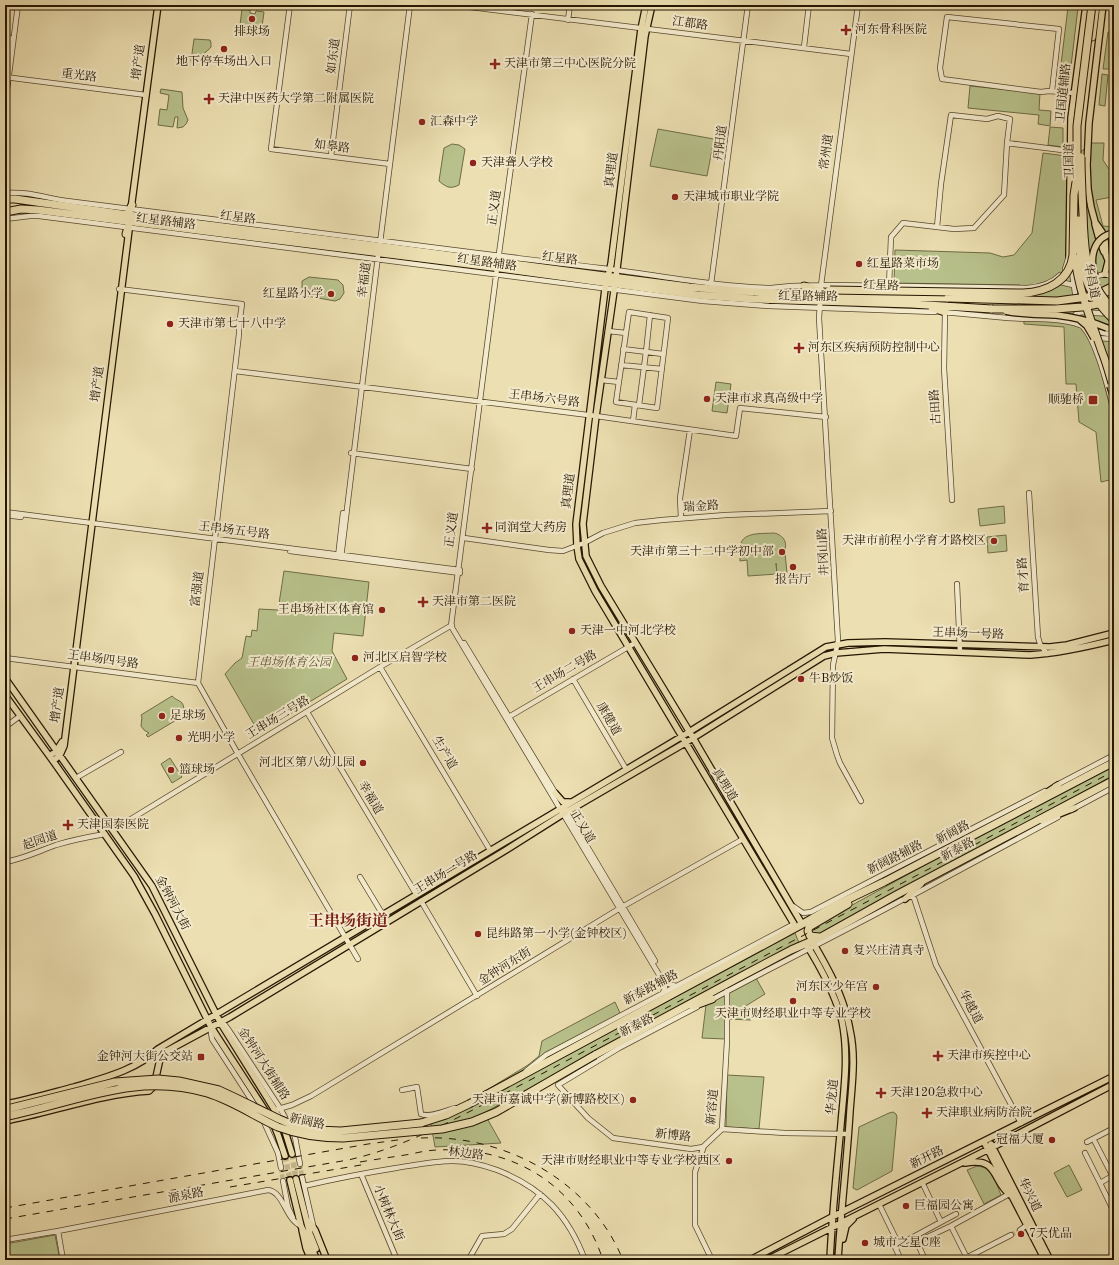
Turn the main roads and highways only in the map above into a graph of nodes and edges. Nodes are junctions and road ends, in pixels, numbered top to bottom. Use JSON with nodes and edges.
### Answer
{"nodes":[{"id":1,"x":157,"y":5,"type":"edge"},
{"id":2,"x":646,"y":5,"type":"edge"},
{"id":3,"x":652,"y":5,"type":"edge"},
{"id":4,"x":1086,"y":5,"type":"edge"},
{"id":5,"x":1092,"y":5,"type":"edge"},
{"id":6,"x":1096,"y":5,"type":"edge"},
{"id":7,"x":1103,"y":5,"type":"edge"},
{"id":8,"x":641,"y":28,"type":"junction"},
{"id":9,"x":1078,"y":60,"type":"junction"},
{"id":10,"x":1096,"y":62,"type":"junction"},
{"id":11,"x":1071,"y":135,"type":"junction"},
{"id":12,"x":1088,"y":136,"type":"junction"},
{"id":13,"x":1076,"y":182,"type":"junction"},
{"id":14,"x":5,"y":199,"type":"edge"},
{"id":15,"x":1091,"y":207,"type":"junction"},
{"id":16,"x":5,"y":212,"type":"edge"},
{"id":17,"x":1069,"y":212,"type":"junction"},
{"id":18,"x":117,"y":217,"type":"junction"},
{"id":19,"x":130,"y":218,"type":"junction"},
{"id":20,"x":1114,"y":233,"type":"edge"},
{"id":21,"x":1073,"y":244,"type":"junction"},
{"id":22,"x":1069,"y":256,"type":"road end"},
{"id":23,"x":1108,"y":262,"type":"junction"},
{"id":24,"x":499,"y":265,"type":"junction"},
{"id":25,"x":1114,"y":273,"type":"edge"},
{"id":26,"x":610,"y":281,"type":"junction"},
{"id":27,"x":1114,"y":285,"type":"edge"},
{"id":28,"x":804,"y":286,"type":"road end"},
{"id":29,"x":1099,"y":290,"type":"junction"},
{"id":30,"x":1114,"y":290,"type":"edge"},
{"id":31,"x":830,"y":293,"type":"junction"},
{"id":32,"x":1091,"y":296,"type":"junction"},
{"id":33,"x":820,"y":297,"type":"junction"},
{"id":34,"x":1112,"y":301,"type":"edge"},
{"id":35,"x":992,"y":309,"type":"junction"},
{"id":36,"x":1114,"y":310,"type":"edge"},
{"id":37,"x":1076,"y":318,"type":"junction"},
{"id":38,"x":1114,"y":320,"type":"edge"},
{"id":39,"x":1114,"y":331,"type":"edge"},
{"id":40,"x":1114,"y":390,"type":"edge"},
{"id":41,"x":1114,"y":398,"type":"edge"},
{"id":42,"x":1114,"y":634,"type":"edge"},
{"id":43,"x":1114,"y":640,"type":"edge"},
{"id":44,"x":850,"y":651,"type":"dead end"},
{"id":45,"x":833,"y":653,"type":"junction"},
{"id":46,"x":5,"y":678,"type":"edge"},
{"id":47,"x":5,"y":695,"type":"edge"},
{"id":48,"x":689,"y":732,"type":"junction"},
{"id":49,"x":681,"y":737,"type":"junction"},
{"id":50,"x":693,"y":738,"type":"junction"},
{"id":51,"x":685,"y":743,"type":"junction"},
{"id":52,"x":671,"y":744,"type":"dead end"},
{"id":53,"x":675,"y":751,"type":"dead end"},
{"id":54,"x":59,"y":753,"type":"junction"},
{"id":55,"x":51,"y":759,"type":"junction"},
{"id":56,"x":1114,"y":762,"type":"edge"},
{"id":57,"x":1114,"y":780,"type":"edge"},
{"id":58,"x":553,"y":794,"type":"road end"},
{"id":59,"x":577,"y":800,"type":"dead end"},
{"id":60,"x":563,"y":810,"type":"junction"},
{"id":61,"x":926,"y":880,"type":"junction"},
{"id":62,"x":861,"y":890,"type":"junction"},
{"id":63,"x":905,"y":899,"type":"road end"},
{"id":64,"x":794,"y":924,"type":"road end"},
{"id":65,"x":802,"y":924,"type":"junction"},
{"id":66,"x":821,"y":937,"type":"junction"},
{"id":67,"x":811,"y":945,"type":"junction"},
{"id":68,"x":712,"y":999,"type":"road end"},
{"id":69,"x":216,"y":1015,"type":"junction"},
{"id":70,"x":207,"y":1020,"type":"junction"},
{"id":71,"x":220,"y":1022,"type":"junction"},
{"id":72,"x":211,"y":1027,"type":"junction"},
{"id":73,"x":644,"y":1028,"type":"junction"},
{"id":74,"x":227,"y":1035,"type":"junction"},
{"id":75,"x":219,"y":1040,"type":"junction"},
{"id":76,"x":1114,"y":1076,"type":"edge"},
{"id":77,"x":1114,"y":1084,"type":"edge"},
{"id":78,"x":6,"y":1113,"type":"edge"},
{"id":79,"x":1003,"y":1133,"type":"junction"},
{"id":80,"x":987,"y":1141,"type":"junction"},
{"id":81,"x":969,"y":1150,"type":"junction"},
{"id":82,"x":991,"y":1150,"type":"junction"},
{"id":83,"x":292,"y":1154,"type":"tunnel mouth"},
{"id":84,"x":285,"y":1156,"type":"tunnel mouth"},
{"id":85,"x":958,"y":1164,"type":"junction"},
{"id":86,"x":999,"y":1165,"type":"junction"},
{"id":87,"x":299,"y":1178,"type":"tunnel mouth"},
{"id":88,"x":287,"y":1180,"type":"tunnel mouth"},
{"id":89,"x":1011,"y":1195,"type":"junction"},
{"id":90,"x":860,"y":1204,"type":"junction"},
{"id":91,"x":841,"y":1213,"type":"junction"},
{"id":92,"x":861,"y":1213,"type":"junction"},
{"id":93,"x":832,"y":1217,"type":"junction"},
{"id":94,"x":837,"y":1224,"type":"junction"},
{"id":95,"x":301,"y":1226,"type":"junction"},
{"id":96,"x":310,"y":1233,"type":"junction"},
{"id":97,"x":830,"y":1258,"type":"edge"},
{"id":98,"x":311,"y":1260,"type":"edge"},
{"id":99,"x":317,"y":1260,"type":"edge"},
{"id":100,"x":320,"y":1260,"type":"edge"},
{"id":101,"x":327,"y":1260,"type":"edge"},
{"id":102,"x":750,"y":1260,"type":"edge"},
{"id":103,"x":767,"y":1260,"type":"edge"},
{"id":104,"x":838,"y":1260,"type":"edge"},
{"id":105,"x":841,"y":1260,"type":"edge"},
{"id":106,"x":1045,"y":1260,"type":"edge"},
{"id":107,"x":1050,"y":1260,"type":"edge"}],
"edges":[{"from":1,"to":19,"type":"main road","name":"增产道"},
{"from":2,"to":8,"type":"main road","name":"真理道"},
{"from":3,"to":8,"type":"main road","name":"真理道"},
{"from":4,"to":9,"type":"main road","name":"卫国道辅路"},
{"from":5,"to":13,"type":"highway","name":"卫国道","bridge":true},
{"from":6,"to":29,"type":"highway","name":"卫国道","bridge":true},
{"from":7,"to":10,"type":"main road"},
{"from":8,"to":26,"type":"main road","name":"真理道"},
{"from":9,"to":10,"type":"main road"},
{"from":9,"to":11,"type":"main road","name":"卫国道辅路"},
{"from":10,"to":12,"type":"main road"},
{"from":11,"to":12,"type":"main road"},
{"from":11,"to":17,"type":"main road","name":"卫国道辅路"},
{"from":12,"to":15,"type":"main road"},
{"from":13,"to":21,"type":"highway","name":"卫国道","bridge":true},
{"from":13,"to":38,"type":"highway","name":"卫国道","bridge":true},
{"from":14,"to":18,"type":"highway"},
{"from":15,"to":17,"type":"main road"},
{"from":15,"to":23,"type":"main road"},
{"from":16,"to":18,"type":"highway"},
{"from":17,"to":22,"type":"main road","name":"卫国道辅路"},
{"from":18,"to":19,"type":"highway"},
{"from":19,"to":24,"type":"highway","name":"红星路"},
{"from":19,"to":54,"type":"main road","name":"增产道"},
{"from":20,"to":29,"type":"main road","bridge":true},
{"from":21,"to":31,"type":"highway","bridge":true},
{"from":21,"to":40,"type":"highway","name":"华昌道","bridge":true},
{"from":23,"to":25,"type":"main road"},
{"from":23,"to":25,"type":"main road"},
{"from":24,"to":26,"type":"highway","name":"红星路"},
{"from":24,"to":26,"type":"highway","name":"红星路"},
{"from":26,"to":33,"type":"highway","name":"红星路"},
{"from":26,"to":33,"type":"highway","name":"红星路"},
{"from":26,"to":48,"type":"main road","name":"真理道"},
{"from":26,"to":49,"type":"main road","name":"真理道"},
{"from":27,"to":32,"type":"main road","bridge":true},
{"from":28,"to":33,"type":"highway"},
{"from":29,"to":36,"type":"highway","name":"卫国道","bridge":true},
{"from":30,"to":32,"type":"highway","name":"红星路","bridge":true},
{"from":31,"to":32,"type":"highway","name":"红星路","bridge":true},
{"from":31,"to":33,"type":"highway"},
{"from":33,"to":35,"type":"highway","name":"红星路"},
{"from":34,"to":35,"type":"highway","name":"红星路","bridge":true},
{"from":35,"to":37,"type":"main road","bridge":true},
{"from":37,"to":39,"type":"main road","bridge":true},
{"from":37,"to":41,"type":"main road","bridge":true},
{"from":42,"to":48,"type":"main road","name":"王串场一号路"},
{"from":43,"to":45,"type":"main road","name":"王串场一号路"},
{"from":44,"to":45,"type":"main road","name":"王串场一号路"},
{"from":45,"to":50,"type":"main road","name":"王串场一号路"},
{"from":46,"to":54,"type":"main road","name":"金钟河大街"},
{"from":47,"to":55,"type":"main road","name":"金钟河大街"},
{"from":48,"to":49,"type":"main road","name":"王串场一号路"},
{"from":48,"to":50,"type":"main road","name":"真理道"},
{"from":49,"to":51,"type":"main road","name":"真理道"},
{"from":49,"to":52,"type":"main road","name":"王串场一号路"},
{"from":49,"to":60,"type":"main road","name":"王串场一号路"},
{"from":50,"to":51,"type":"main road","name":"王串场一号路"},
{"from":50,"to":65,"type":"main road","name":"真理道"},
{"from":51,"to":53,"type":"main road","name":"王串场一号路"},
{"from":51,"to":60,"type":"main road","name":"王串场一号路"},
{"from":51,"to":64,"type":"main road","name":"真理道"},
{"from":54,"to":55,"type":"main road"},
{"from":54,"to":69,"type":"main road","name":"金钟河大街"},
{"from":55,"to":70,"type":"main road","name":"金钟河大街"},
{"from":56,"to":62,"type":"highway","name":"新阔路"},
{"from":57,"to":61,"type":"highway","name":"新泰路"},
{"from":58,"to":59,"type":"main road"},
{"from":60,"to":69,"type":"main road","name":"王串场一号路"},
{"from":60,"to":71,"type":"main road","name":"王串场一号路"},
{"from":61,"to":63,"type":"main road"},
{"from":61,"to":66,"type":"highway","name":"新泰路"},
{"from":62,"to":65,"type":"highway","name":"新阔路"},
{"from":62,"to":66,"type":"highway"},
{"from":65,"to":78,"type":"highway","name":"新阔路","bridge":true},
{"from":66,"to":67,"type":"highway","name":"新泰路"},
{"from":67,"to":73,"type":"highway","name":"新泰路"},
{"from":67,"to":91,"type":"main road"},
{"from":67,"to":93,"type":"main road","name":"华龙道"},
{"from":68,"to":73,"type":"highway"},
{"from":69,"to":70,"type":"main road","name":"王串场一号路"},
{"from":69,"to":71,"type":"main road","name":"金钟河大街"},
{"from":70,"to":72,"type":"main road","name":"金钟河大街"},
{"from":70,"to":78,"type":"main road","name":"王串场一号路"},
{"from":71,"to":72,"type":"main road","name":"王串场一号路"},
{"from":71,"to":74,"type":"main road","name":"金钟河大街"},
{"from":72,"to":75,"type":"main road","name":"金钟河大街"},
{"from":72,"to":78,"type":"main road","name":"王串场一号路"},
{"from":73,"to":78,"type":"highway","name":"新阔路","bridge":true},
{"from":74,"to":75,"type":"main road"},
{"from":74,"to":83,"type":"main road","name":"金钟河大街"},
{"from":75,"to":84,"type":"main road","name":"金钟河大街"},
{"from":76,"to":79,"type":"main road","name":"新开路"},
{"from":77,"to":82,"type":"main road","name":"新开路"},
{"from":79,"to":80,"type":"main road","name":"新开路"},
{"from":79,"to":82,"type":"main road"},
{"from":80,"to":81,"type":"main road","name":"新开路"},
{"from":80,"to":82,"type":"main road","name":"华兴道"},
{"from":81,"to":82,"type":"main road"},
{"from":81,"to":90,"type":"main road","name":"新开路"},
{"from":82,"to":85,"type":"main road","name":"新开路"},
{"from":82,"to":86,"type":"main road","name":"华兴道"},
{"from":85,"to":89,"type":"main road"},
{"from":85,"to":92,"type":"main road","name":"新开路"},
{"from":86,"to":89,"type":"main road","name":"华兴道"},
{"from":86,"to":107,"type":"main road","name":"华兴道"},
{"from":87,"to":96,"type":"main road"},
{"from":88,"to":95,"type":"main road"},
{"from":89,"to":106,"type":"main road","name":"华兴道"},
{"from":90,"to":91,"type":"main road","name":"新开路"},
{"from":90,"to":94,"type":"main road"},
{"from":91,"to":93,"type":"main road","name":"新开路"},
{"from":91,"to":94,"type":"main road"},
{"from":92,"to":94,"type":"main road","name":"新开路"},
{"from":92,"to":105,"type":"main road"},
{"from":93,"to":94,"type":"main road","name":"华龙道"},
{"from":93,"to":102,"type":"main road","name":"新开路"},
{"from":94,"to":97,"type":"main road","name":"华龙道"},
{"from":94,"to":103,"type":"main road","name":"新开路"},
{"from":94,"to":104,"type":"main road"},
{"from":95,"to":96,"type":"main road"},
{"from":95,"to":98,"type":"main road"},
{"from":96,"to":99,"type":"main road"},
{"from":96,"to":100,"type":"main road"},
{"from":96,"to":101,"type":"main road"}]}
